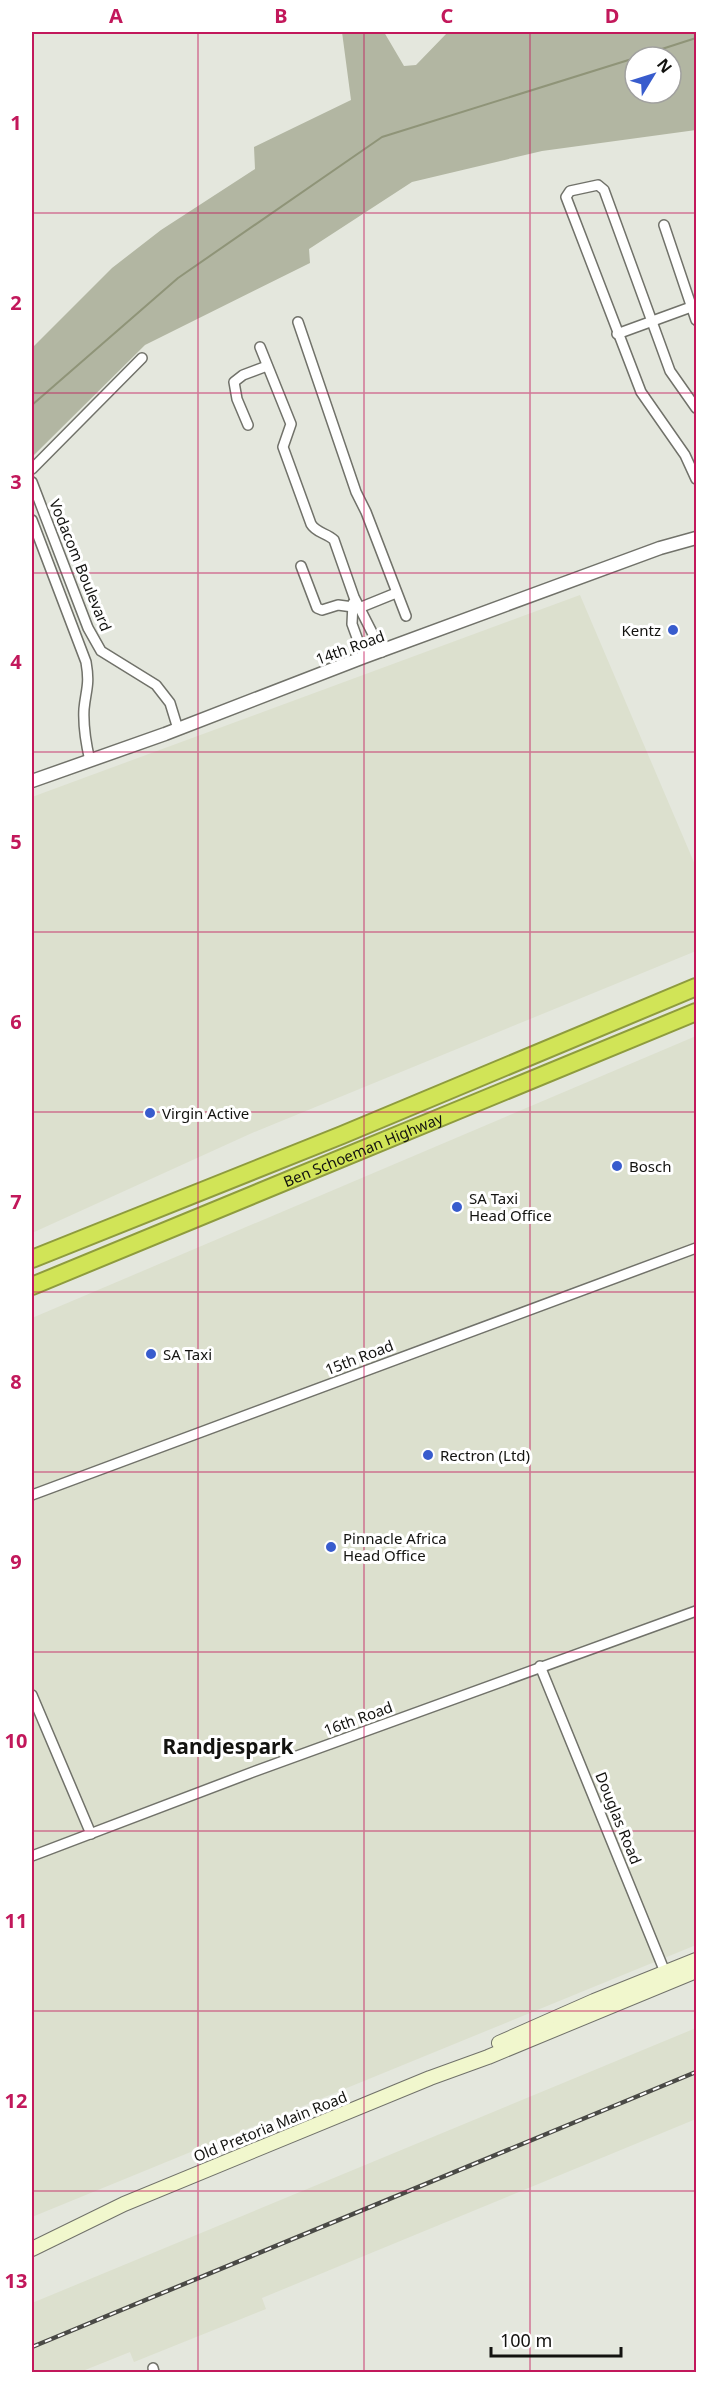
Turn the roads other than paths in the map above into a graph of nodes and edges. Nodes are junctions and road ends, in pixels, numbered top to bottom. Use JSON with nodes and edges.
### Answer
{"nodes":[{"id":1,"x":664,"y":225,"type":"dead end"},
{"id":2,"x":695,"y":305,"type":"edge"},
{"id":3,"x":696,"y":320,"type":"edge"},
{"id":4,"x":298,"y":322,"type":"dead end"},
{"id":5,"x":652,"y":322,"type":"junction"},
{"id":6,"x":617,"y":334,"type":"junction"},
{"id":7,"x":260,"y":347,"type":"dead end"},
{"id":8,"x":142,"y":358,"type":"dead end"},
{"id":9,"x":267,"y":366,"type":"junction"},
{"id":10,"x":696,"y":408,"type":"edge"},
{"id":11,"x":248,"y":425,"type":"dead end"},
{"id":12,"x":32,"y":469,"type":"edge"},
{"id":13,"x":696,"y":479,"type":"edge"},
{"id":14,"x":32,"y":482,"type":"edge"},
{"id":15,"x":32,"y":520,"type":"edge"},
{"id":16,"x":696,"y":532,"type":"edge"},
{"id":17,"x":696,"y":538,"type":"edge"},
{"id":18,"x":679,"y":542,"type":"junction"},
{"id":19,"x":301,"y":566,"type":"dead end"},
{"id":20,"x":396,"y":593,"type":"junction"},
{"id":21,"x":355,"y":604,"type":"junction"},
{"id":22,"x":406,"y":616,"type":"dead end"},
{"id":23,"x":382,"y":652,"type":"junction"},
{"id":24,"x":364,"y":657,"type":"junction"},
{"id":25,"x":178,"y":729,"type":"junction"},
{"id":26,"x":90,"y":761,"type":"junction"},
{"id":27,"x":32,"y":781,"type":"edge"},
{"id":28,"x":696,"y":987,"type":"edge"},
{"id":29,"x":696,"y":1012,"type":"edge"},
{"id":30,"x":696,"y":1248,"type":"edge"},
{"id":31,"x":32,"y":1259,"type":"edge"},
{"id":32,"x":32,"y":1286,"type":"edge"},
{"id":33,"x":32,"y":1495,"type":"edge"},
{"id":34,"x":696,"y":1611,"type":"edge"},
{"id":35,"x":540,"y":1666,"type":"junction"},
{"id":36,"x":32,"y":1695,"type":"edge"},
{"id":37,"x":91,"y":1834,"type":"junction"},
{"id":38,"x":32,"y":1856,"type":"edge"},
{"id":39,"x":696,"y":1960,"type":"edge"},
{"id":40,"x":696,"y":1971,"type":"edge"},
{"id":41,"x":667,"y":1977,"type":"junction"},
{"id":42,"x":123,"y":2204,"type":"junction"},
{"id":43,"x":32,"y":2239,"type":"edge"},
{"id":44,"x":32,"y":2249,"type":"edge"}],
"edges":[{"from":1,"to":2,"type":"street"},
{"from":2,"to":3,"type":"street"},
{"from":2,"to":5,"type":"street"},
{"from":4,"to":20,"type":"street"},
{"from":5,"to":6,"type":"street"},
{"from":5,"to":6,"type":"street"},
{"from":5,"to":10,"type":"street"},
{"from":6,"to":13,"type":"street"},
{"from":7,"to":9,"type":"street"},
{"from":8,"to":12,"type":"street"},
{"from":9,"to":11,"type":"street"},
{"from":9,"to":21,"type":"street"},
{"from":14,"to":25,"type":"street","name":"Vodacom Boulevard"},
{"from":15,"to":26,"type":"street","name":"Vodacom Boulevard"},
{"from":16,"to":18,"type":"street","name":"14th Road"},
{"from":17,"to":18,"type":"street","name":"14th Road"},
{"from":18,"to":23,"type":"street","name":"14th Road"},
{"from":19,"to":21,"type":"street"},
{"from":20,"to":21,"type":"street"},
{"from":20,"to":22,"type":"street"},
{"from":21,"to":23,"type":"street"},
{"from":21,"to":24,"type":"street"},
{"from":23,"to":24,"type":"street","name":"14th Road"},
{"from":24,"to":25,"type":"street","name":"14th Road"},
{"from":25,"to":26,"type":"street","name":"14th Road"},
{"from":26,"to":27,"type":"street","name":"14th Road"},
{"from":28,"to":31,"type":"highway","name":"Ben Schoeman Highway"},
{"from":29,"to":32,"type":"highway","name":"Ben Schoeman Highway"},
{"from":30,"to":33,"type":"street","name":"15th Road"},
{"from":34,"to":35,"type":"street","name":"16th Road"},
{"from":35,"to":37,"type":"street","name":"16th Road"},
{"from":35,"to":41,"type":"street","name":"Douglas Road"},
{"from":36,"to":37,"type":"street"},
{"from":37,"to":38,"type":"street","name":"16th Road"},
{"from":39,"to":41,"type":"main road","name":"Old Pretoria Main Road"},
{"from":40,"to":41,"type":"main road","name":"Old Pretoria Main Road"},
{"from":41,"to":42,"type":"main road","name":"Old Pretoria Main Road"},
{"from":42,"to":43,"type":"main road","name":"Old Pretoria Main Road"},
{"from":42,"to":44,"type":"main road","name":"Old Pretoria Main Road"}]}
